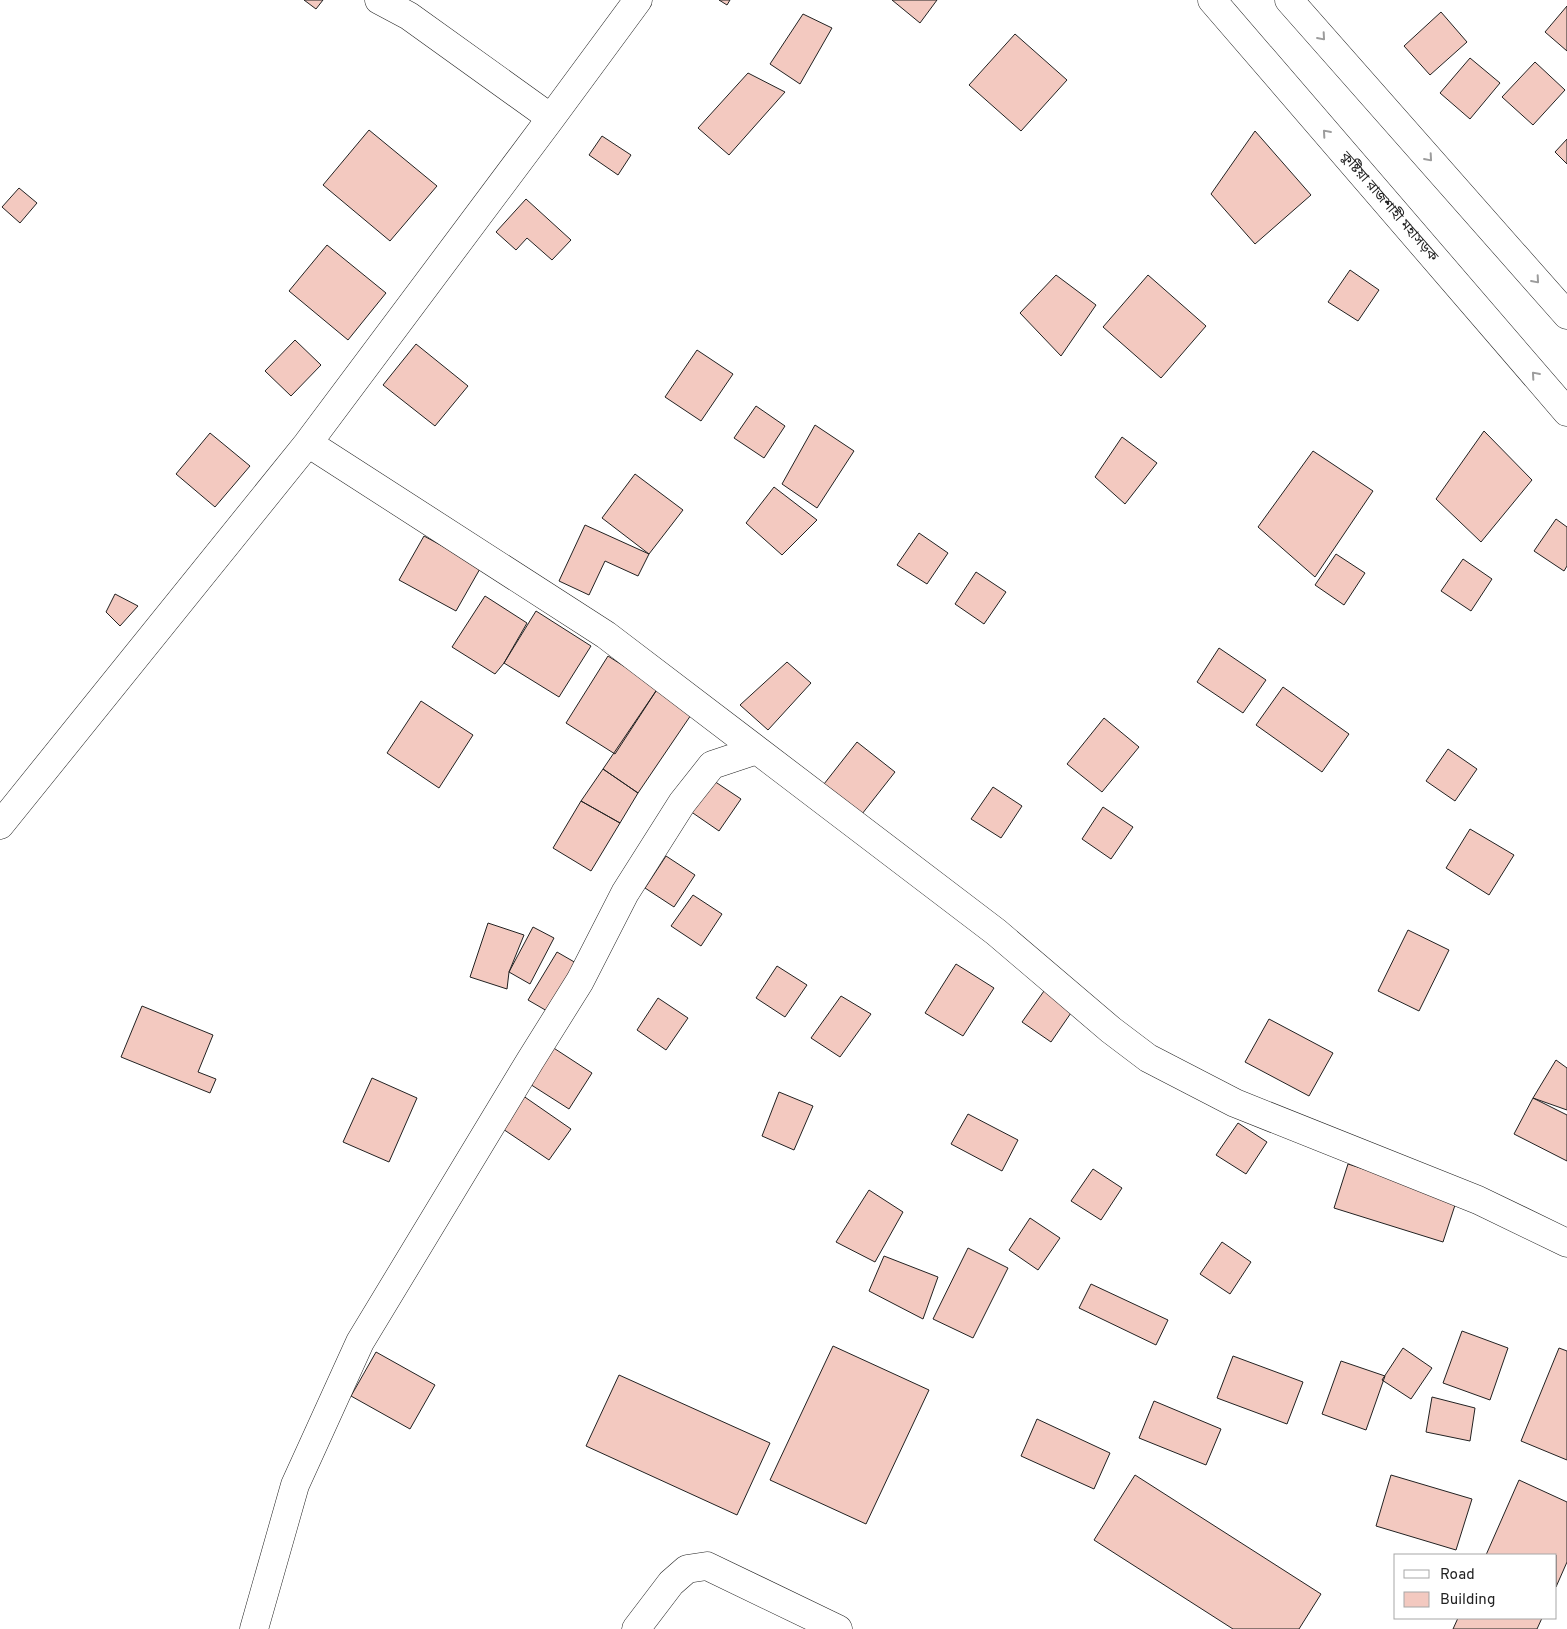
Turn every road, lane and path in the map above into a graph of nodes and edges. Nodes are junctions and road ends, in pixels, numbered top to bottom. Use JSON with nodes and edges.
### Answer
{"nodes":[{"id":1,"x":379,"y":0,"type":"edge"},
{"id":2,"x":638,"y":0,"type":"edge"},
{"id":3,"x":1212,"y":0,"type":"edge"},
{"id":4,"x":1289,"y":0,"type":"edge"},
{"id":5,"x":551,"y":118,"type":"junction"},
{"id":6,"x":1567,"y":315,"type":"edge"},
{"id":7,"x":1567,"y":412,"type":"edge"},
{"id":8,"x":308,"y":443,"type":"junction"},
{"id":9,"x":757,"y":750,"type":"junction"},
{"id":10,"x":0,"y":825,"type":"edge"},
{"id":11,"x":1567,"y":1244,"type":"edge"},
{"id":12,"x":254,"y":1629,"type":"edge"},
{"id":13,"x":636,"y":1629,"type":"edge"},
{"id":14,"x":838,"y":1629,"type":"edge"}],
"edges":[{"from":1,"to":5,"type":"main road"},
{"from":2,"to":5,"type":"main road"},
{"from":7,"to":3,"type":"main road","name":"কুষ্টিয়া রাজশাহী মহাসড়ক","one_way":true},
{"from":4,"to":6,"type":"main road","one_way":true},
{"from":5,"to":8,"type":"main road"},
{"from":8,"to":9,"type":"main road"},
{"from":8,"to":10,"type":"main road"},
{"from":9,"to":11,"type":"main road"},
{"from":9,"to":12,"type":"main road"},
{"from":13,"to":14,"type":"main road"}]}
